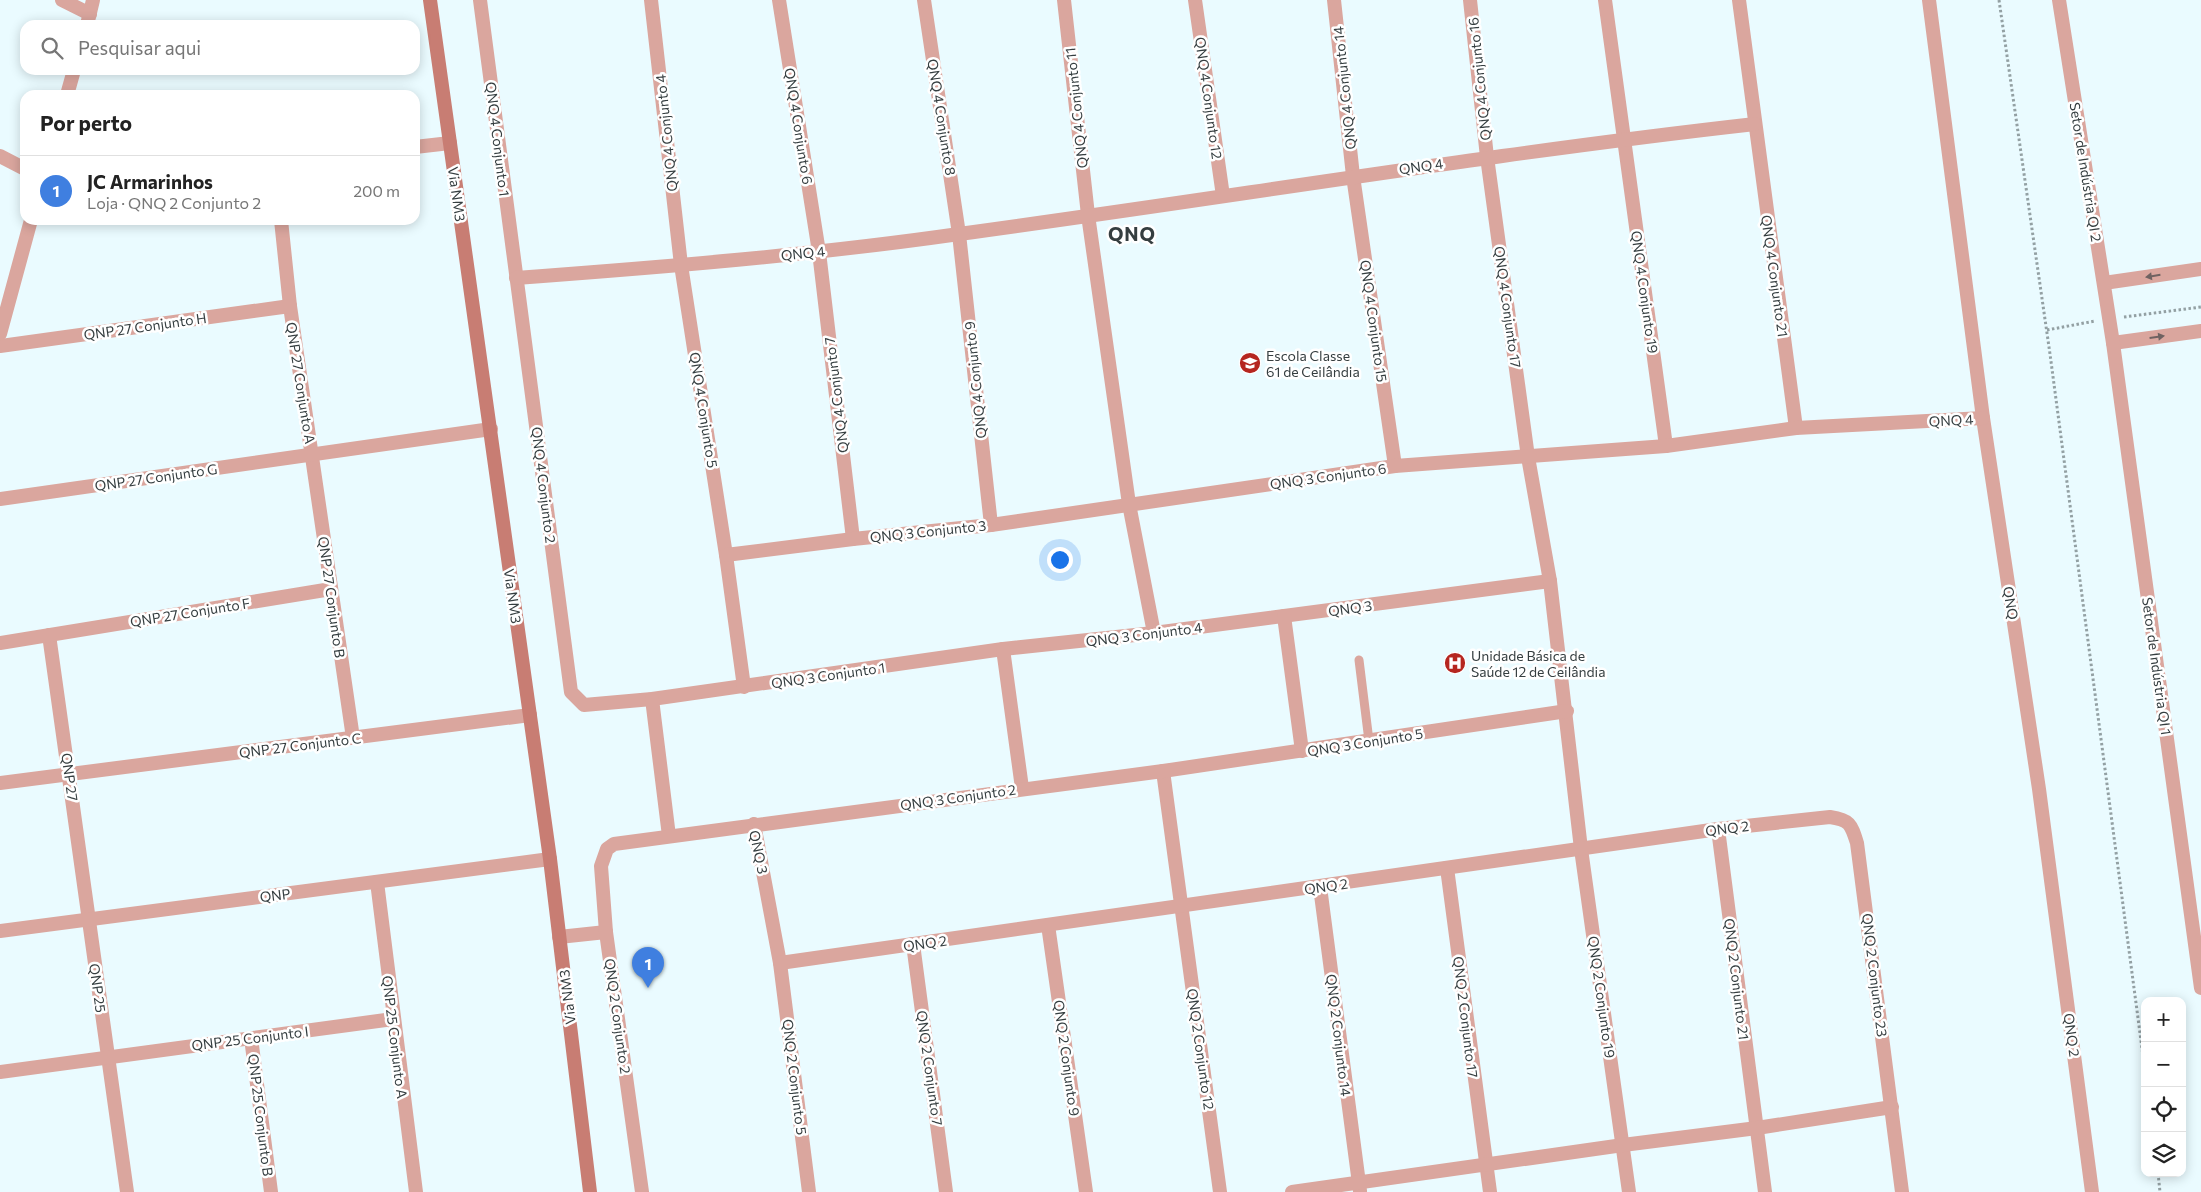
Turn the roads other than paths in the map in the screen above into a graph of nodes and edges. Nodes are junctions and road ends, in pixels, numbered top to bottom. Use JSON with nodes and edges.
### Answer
{"nodes":[{"id":1,"x":62,"y":0,"type":"edge"},
{"id":2,"x":430,"y":0,"type":"edge"},
{"id":3,"x":480,"y":0,"type":"edge"},
{"id":4,"x":651,"y":0,"type":"edge"},
{"id":5,"x":779,"y":0,"type":"edge"},
{"id":6,"x":924,"y":0,"type":"edge"},
{"id":7,"x":1064,"y":0,"type":"edge"},
{"id":8,"x":1195,"y":0,"type":"edge"},
{"id":9,"x":1334,"y":0,"type":"edge"},
{"id":10,"x":1470,"y":0,"type":"edge"},
{"id":11,"x":1605,"y":0,"type":"edge"},
{"id":12,"x":1739,"y":0,"type":"edge"},
{"id":13,"x":1930,"y":0,"type":"edge"},
{"id":14,"x":2059,"y":0,"type":"edge"},
{"id":15,"x":90,"y":13,"type":"edge"},
{"id":16,"x":73,"y":75,"type":"edge"},
{"id":17,"x":68,"y":90,"type":"edge"},
{"id":18,"x":1755,"y":124,"type":"junction"},
{"id":19,"x":1624,"y":139,"type":"junction"},
{"id":20,"x":450,"y":143,"type":"junction"},
{"id":21,"x":420,"y":146,"type":"edge"},
{"id":22,"x":0,"y":156,"type":"edge"},
{"id":23,"x":1487,"y":157,"type":"junction"},
{"id":24,"x":20,"y":166,"type":"edge"},
{"id":25,"x":1353,"y":176,"type":"junction"},
{"id":26,"x":1223,"y":196,"type":"junction"},
{"id":27,"x":1088,"y":215,"type":"junction"},
{"id":28,"x":30,"y":225,"type":"edge"},
{"id":29,"x":281,"y":225,"type":"edge"},
{"id":30,"x":959,"y":234,"type":"junction"},
{"id":31,"x":819,"y":252,"type":"junction"},
{"id":32,"x":681,"y":265,"type":"junction"},
{"id":33,"x":2201,"y":269,"type":"edge"},
{"id":34,"x":516,"y":278,"type":"junction"},
{"id":35,"x":2104,"y":284,"type":"junction"},
{"id":36,"x":290,"y":306,"type":"junction"},
{"id":37,"x":2201,"y":331,"type":"edge"},
{"id":38,"x":0,"y":334,"type":"edge"},
{"id":39,"x":2114,"y":343,"type":"junction"},
{"id":40,"x":0,"y":346,"type":"edge"},
{"id":41,"x":1983,"y":418,"type":"junction"},
{"id":42,"x":1796,"y":428,"type":"junction"},
{"id":43,"x":491,"y":429,"type":"junction"},
{"id":44,"x":1666,"y":446,"type":"junction"},
{"id":45,"x":312,"y":456,"type":"junction"},
{"id":46,"x":1528,"y":457,"type":"junction"},
{"id":47,"x":1395,"y":466,"type":"junction"},
{"id":48,"x":0,"y":499,"type":"edge"},
{"id":49,"x":1129,"y":504,"type":"junction"},
{"id":50,"x":992,"y":525,"type":"junction"},
{"id":51,"x":853,"y":539,"type":"junction"},
{"id":52,"x":726,"y":555,"type":"junction"},
{"id":53,"x":1550,"y":581,"type":"junction"},
{"id":54,"x":331,"y":589,"type":"junction"},
{"id":55,"x":1284,"y":616,"type":"junction"},
{"id":56,"x":1154,"y":633,"type":"junction"},
{"id":57,"x":49,"y":635,"type":"junction"},
{"id":58,"x":0,"y":643,"type":"edge"},
{"id":59,"x":1004,"y":649,"type":"junction"},
{"id":60,"x":1359,"y":660,"type":"dead end"},
{"id":61,"x":744,"y":687,"type":"junction"},
{"id":62,"x":652,"y":699,"type":"junction"},
{"id":63,"x":1567,"y":711,"type":"junction"},
{"id":64,"x":530,"y":715,"type":"junction"},
{"id":65,"x":353,"y":738,"type":"junction"},
{"id":66,"x":1369,"y":741,"type":"junction"},
{"id":67,"x":1302,"y":751,"type":"junction"},
{"id":68,"x":1162,"y":771,"type":"junction"},
{"id":69,"x":70,"y":774,"type":"junction"},
{"id":70,"x":0,"y":783,"type":"edge"},
{"id":71,"x":1022,"y":788,"type":"junction"},
{"id":72,"x":2039,"y":789,"type":"joint"},
{"id":73,"x":754,"y":824,"type":"junction"},
{"id":74,"x":1718,"y":829,"type":"junction"},
{"id":75,"x":669,"y":836,"type":"junction"},
{"id":76,"x":1857,"y":843,"type":"joint"},
{"id":77,"x":614,"y":844,"type":"joint"},
{"id":78,"x":1581,"y":849,"type":"junction"},
{"id":79,"x":550,"y":859,"type":"junction"},
{"id":80,"x":1447,"y":868,"type":"junction"},
{"id":81,"x":377,"y":882,"type":"junction"},
{"id":82,"x":1320,"y":887,"type":"junction"},
{"id":83,"x":1182,"y":906,"type":"junction"},
{"id":84,"x":88,"y":919,"type":"junction"},
{"id":85,"x":1048,"y":925,"type":"junction"},
{"id":86,"x":0,"y":931,"type":"edge"},
{"id":87,"x":606,"y":932,"type":"junction"},
{"id":88,"x":559,"y":937,"type":"junction"},
{"id":89,"x":913,"y":944,"type":"junction"},
{"id":90,"x":780,"y":963,"type":"junction"},
{"id":91,"x":2201,"y":988,"type":"edge"},
{"id":92,"x":393,"y":1019,"type":"junction"},
{"id":93,"x":251,"y":1038,"type":"junction"},
{"id":94,"x":108,"y":1056,"type":"junction"},
{"id":95,"x":0,"y":1072,"type":"edge"},
{"id":96,"x":1892,"y":1107,"type":"junction"},
{"id":97,"x":1757,"y":1128,"type":"junction"},
{"id":98,"x":1623,"y":1145,"type":"junction"},
{"id":99,"x":1486,"y":1165,"type":"junction"},
{"id":100,"x":1359,"y":1188,"type":"edge"},
{"id":101,"x":127,"y":1192,"type":"edge"},
{"id":102,"x":271,"y":1192,"type":"edge"},
{"id":103,"x":416,"y":1192,"type":"edge"},
{"id":104,"x":590,"y":1192,"type":"edge"},
{"id":105,"x":642,"y":1192,"type":"edge"},
{"id":106,"x":809,"y":1192,"type":"edge"},
{"id":107,"x":946,"y":1192,"type":"edge"},
{"id":108,"x":1086,"y":1192,"type":"edge"},
{"id":109,"x":1220,"y":1192,"type":"edge"},
{"id":110,"x":1292,"y":1192,"type":"edge"},
{"id":111,"x":1490,"y":1192,"type":"edge"},
{"id":112,"x":1629,"y":1192,"type":"edge"},
{"id":113,"x":1765,"y":1192,"type":"edge"},
{"id":114,"x":1902,"y":1192,"type":"edge"},
{"id":115,"x":2092,"y":1192,"type":"edge"}],
"edges":[{"from":1,"to":15,"type":"street"},
{"from":2,"to":20,"type":"main road","name":"Via NM3"},
{"from":3,"to":34,"type":"street","name":"QNQ 4 Conjunto 1"},
{"from":4,"to":32,"type":"street","name":"QNQ 4 Conjunto 4"},
{"from":5,"to":31,"type":"street","name":"QNQ 4 Conjunto 6"},
{"from":6,"to":30,"type":"street","name":"QNQ 4 Conjunto 8"},
{"from":7,"to":27,"type":"street","name":"QNQ 4 Conjunto 11"},
{"from":8,"to":26,"type":"street","name":"QNQ 4 Conjunto 12"},
{"from":9,"to":25,"type":"street","name":"QNQ 4 Conjunto 14"},
{"from":10,"to":23,"type":"street","name":"QNQ 4 Conjunto 16"},
{"from":11,"to":19,"type":"street","name":"QNQ 4 Conjunto 19"},
{"from":12,"to":18,"type":"street","name":"QNQ 4 Conjunto 21"},
{"from":13,"to":41,"type":"street","name":"QNQ 4"},
{"from":14,"to":35,"type":"street","name":"Setor de Indústria QI 2"},
{"from":16,"to":17,"type":"street"},
{"from":18,"to":19,"type":"street","name":"QNQ 4"},
{"from":18,"to":42,"type":"street","name":"QNQ 4 Conjunto 21"},
{"from":19,"to":23,"type":"street","name":"QNQ 4"},
{"from":19,"to":44,"type":"street","name":"QNQ 4 Conjunto 19"},
{"from":20,"to":21,"type":"street"},
{"from":20,"to":43,"type":"main road","name":"Via NM3"},
{"from":22,"to":24,"type":"street"},
{"from":23,"to":25,"type":"street","name":"QNQ 4"},
{"from":23,"to":46,"type":"street","name":"QNQ 4 Conjunto 17"},
{"from":25,"to":26,"type":"street","name":"QNQ 4"},
{"from":25,"to":47,"type":"street","name":"QNQ 4 Conjunto 15"},
{"from":26,"to":27,"type":"street","name":"QNQ 4"},
{"from":27,"to":30,"type":"street","name":"QNQ 4"},
{"from":27,"to":49,"type":"street"},
{"from":28,"to":38,"type":"street"},
{"from":29,"to":36,"type":"street","name":"QNP 27 Conjunto A"},
{"from":30,"to":31,"type":"street","name":"QNQ 4"},
{"from":30,"to":50,"type":"street","name":"QNQ 4 Conjunto 9"},
{"from":31,"to":32,"type":"street","name":"QNQ 4"},
{"from":31,"to":51,"type":"street","name":"QNQ 4 Conjunto 7"},
{"from":32,"to":34,"type":"street","name":"QNQ 4"},
{"from":32,"to":52,"type":"street","name":"QNQ 4 Conjunto 5"},
{"from":33,"to":35,"type":"street","one_way":true},
{"from":34,"to":62,"type":"street","name":"QNQ 4 Conjunto 2"},
{"from":35,"to":39,"type":"street","name":"Setor de Indústria QI 2"},
{"from":36,"to":40,"type":"street","name":"QNP 27 Conjunto H"},
{"from":36,"to":45,"type":"street","name":"QNP 27 Conjunto A"},
{"from":39,"to":37,"type":"street","one_way":true},
{"from":39,"to":91,"type":"street","name":"Setor de Indústria QI 1"},
{"from":41,"to":42,"type":"street","name":"QNQ 4"},
{"from":41,"to":72,"type":"street","name":"QNQ"},
{"from":42,"to":44,"type":"street","name":"QNQ 4"},
{"from":43,"to":45,"type":"street","name":"QNP 27 Conjunto A"},
{"from":43,"to":64,"type":"main road","name":"Via NM3"},
{"from":44,"to":46,"type":"street","name":"QNQ 4"},
{"from":45,"to":48,"type":"street","name":"QNP 27 Conjunto G"},
{"from":45,"to":54,"type":"street","name":"QNP 27 Conjunto B"},
{"from":46,"to":47,"type":"street","name":"QNQ 3 Conjunto 6"},
{"from":46,"to":53,"type":"street"},
{"from":47,"to":49,"type":"street","name":"QNQ 3 Conjunto 6"},
{"from":49,"to":50,"type":"street","name":"QNQ 3 Conjunto 3"},
{"from":49,"to":56,"type":"street"},
{"from":50,"to":51,"type":"street","name":"QNQ 3 Conjunto 3"},
{"from":51,"to":52,"type":"street","name":"QNQ 3 Conjunto 3"},
{"from":52,"to":61,"type":"street"},
{"from":53,"to":55,"type":"street","name":"QNQ 3"},
{"from":53,"to":63,"type":"street"},
{"from":54,"to":57,"type":"street","name":"QNP 27 Conjunto F"},
{"from":54,"to":65,"type":"street","name":"QNP 27 Conjunto B"},
{"from":55,"to":56,"type":"street","name":"QNQ 3 Conjunto 4"},
{"from":55,"to":67,"type":"street"},
{"from":56,"to":59,"type":"street","name":"QNQ 3 Conjunto 4"},
{"from":57,"to":58,"type":"street","name":"QNP 27 Conjunto F"},
{"from":57,"to":69,"type":"street","name":"QNP 27"},
{"from":59,"to":61,"type":"street","name":"QNQ 3 Conjunto 1"},
{"from":59,"to":71,"type":"street"},
{"from":60,"to":66,"type":"lane"},
{"from":61,"to":62,"type":"street","name":"QNQ 3 Conjunto 1"},
{"from":62,"to":75,"type":"street"},
{"from":63,"to":66,"type":"street","name":"QNQ 3 Conjunto 5"},
{"from":63,"to":78,"type":"street"},
{"from":64,"to":65,"type":"street","name":"QNP 27 Conjunto C"},
{"from":64,"to":79,"type":"main road","name":"Via NM3"},
{"from":65,"to":69,"type":"street","name":"QNP 27 Conjunto C"},
{"from":66,"to":67,"type":"street","name":"QNQ 3 Conjunto 5"},
{"from":67,"to":68,"type":"street","name":"QNQ 3 Conjunto 5"},
{"from":68,"to":71,"type":"street","name":"QNQ 3 Conjunto 2"},
{"from":68,"to":83,"type":"street"},
{"from":69,"to":70,"type":"street","name":"QNP 27 Conjunto C"},
{"from":69,"to":84,"type":"street","name":"QNP 27"},
{"from":71,"to":73,"type":"street","name":"QNQ 3 Conjunto 2"},
{"from":72,"to":115,"type":"street","name":"QNQ 2"},
{"from":73,"to":75,"type":"street","name":"QNQ 3"},
{"from":73,"to":90,"type":"street","name":"QNQ 3"},
{"from":74,"to":76,"type":"street","name":"QNQ 2"},
{"from":74,"to":78,"type":"street","name":"QNQ 2"},
{"from":74,"to":97,"type":"street","name":"QNQ 2 Conjunto 21"},
{"from":75,"to":77,"type":"street","name":"QNQ 3"},
{"from":76,"to":96,"type":"street","name":"QNQ 2 Conjunto 23"},
{"from":77,"to":87,"type":"street","name":"QNQ 2 Conjunto 2"},
{"from":78,"to":80,"type":"street","name":"QNQ 2"},
{"from":78,"to":98,"type":"street","name":"QNQ 2 Conjunto 19"},
{"from":79,"to":81,"type":"street","name":"QNP"},
{"from":79,"to":88,"type":"main road","name":"Via NM3"},
{"from":80,"to":82,"type":"street","name":"QNQ 2"},
{"from":80,"to":99,"type":"street","name":"QNQ 2 Conjunto 17"},
{"from":81,"to":84,"type":"street","name":"QNP"},
{"from":81,"to":92,"type":"street","name":"QNP 25 Conjunto A"},
{"from":82,"to":83,"type":"street","name":"QNQ 2"},
{"from":82,"to":100,"type":"street","name":"QNQ 2 Conjunto 14"},
{"from":83,"to":85,"type":"street","name":"QNQ 2"},
{"from":83,"to":109,"type":"street","name":"QNQ 2 Conjunto 12"},
{"from":84,"to":86,"type":"street","name":"QNP"},
{"from":84,"to":94,"type":"street","name":"QNP 25"},
{"from":85,"to":89,"type":"street","name":"QNQ 2"},
{"from":85,"to":108,"type":"street","name":"QNQ 2 Conjunto 9"},
{"from":87,"to":88,"type":"street"},
{"from":87,"to":105,"type":"street","name":"QNQ 2 Conjunto 2"},
{"from":88,"to":104,"type":"main road","name":"Via NM3"},
{"from":89,"to":90,"type":"street","name":"QNQ 2"},
{"from":89,"to":107,"type":"street","name":"QNQ 2 Conjunto 7"},
{"from":90,"to":106,"type":"street","name":"QNQ 2 Conjunto 5"},
{"from":92,"to":93,"type":"street","name":"QNP 25 Conjunto I"},
{"from":92,"to":103,"type":"street","name":"QNP 25 Conjunto A"},
{"from":93,"to":94,"type":"street","name":"QNP 25 Conjunto I"},
{"from":93,"to":102,"type":"street","name":"QNP 25 Conjunto B"},
{"from":94,"to":95,"type":"street","name":"QNP 25 Conjunto I"},
{"from":94,"to":101,"type":"street","name":"QNP 25"},
{"from":96,"to":97,"type":"street"},
{"from":96,"to":114,"type":"street","name":"QNQ 2 Conjunto 23"},
{"from":97,"to":98,"type":"street"},
{"from":97,"to":113,"type":"street","name":"QNQ 2 Conjunto 21"},
{"from":98,"to":99,"type":"street"},
{"from":98,"to":112,"type":"street","name":"QNQ 2 Conjunto 19"},
{"from":99,"to":100,"type":"street"},
{"from":99,"to":111,"type":"street","name":"QNQ 2 Conjunto 17"},
{"from":100,"to":110,"type":"street"}]}
